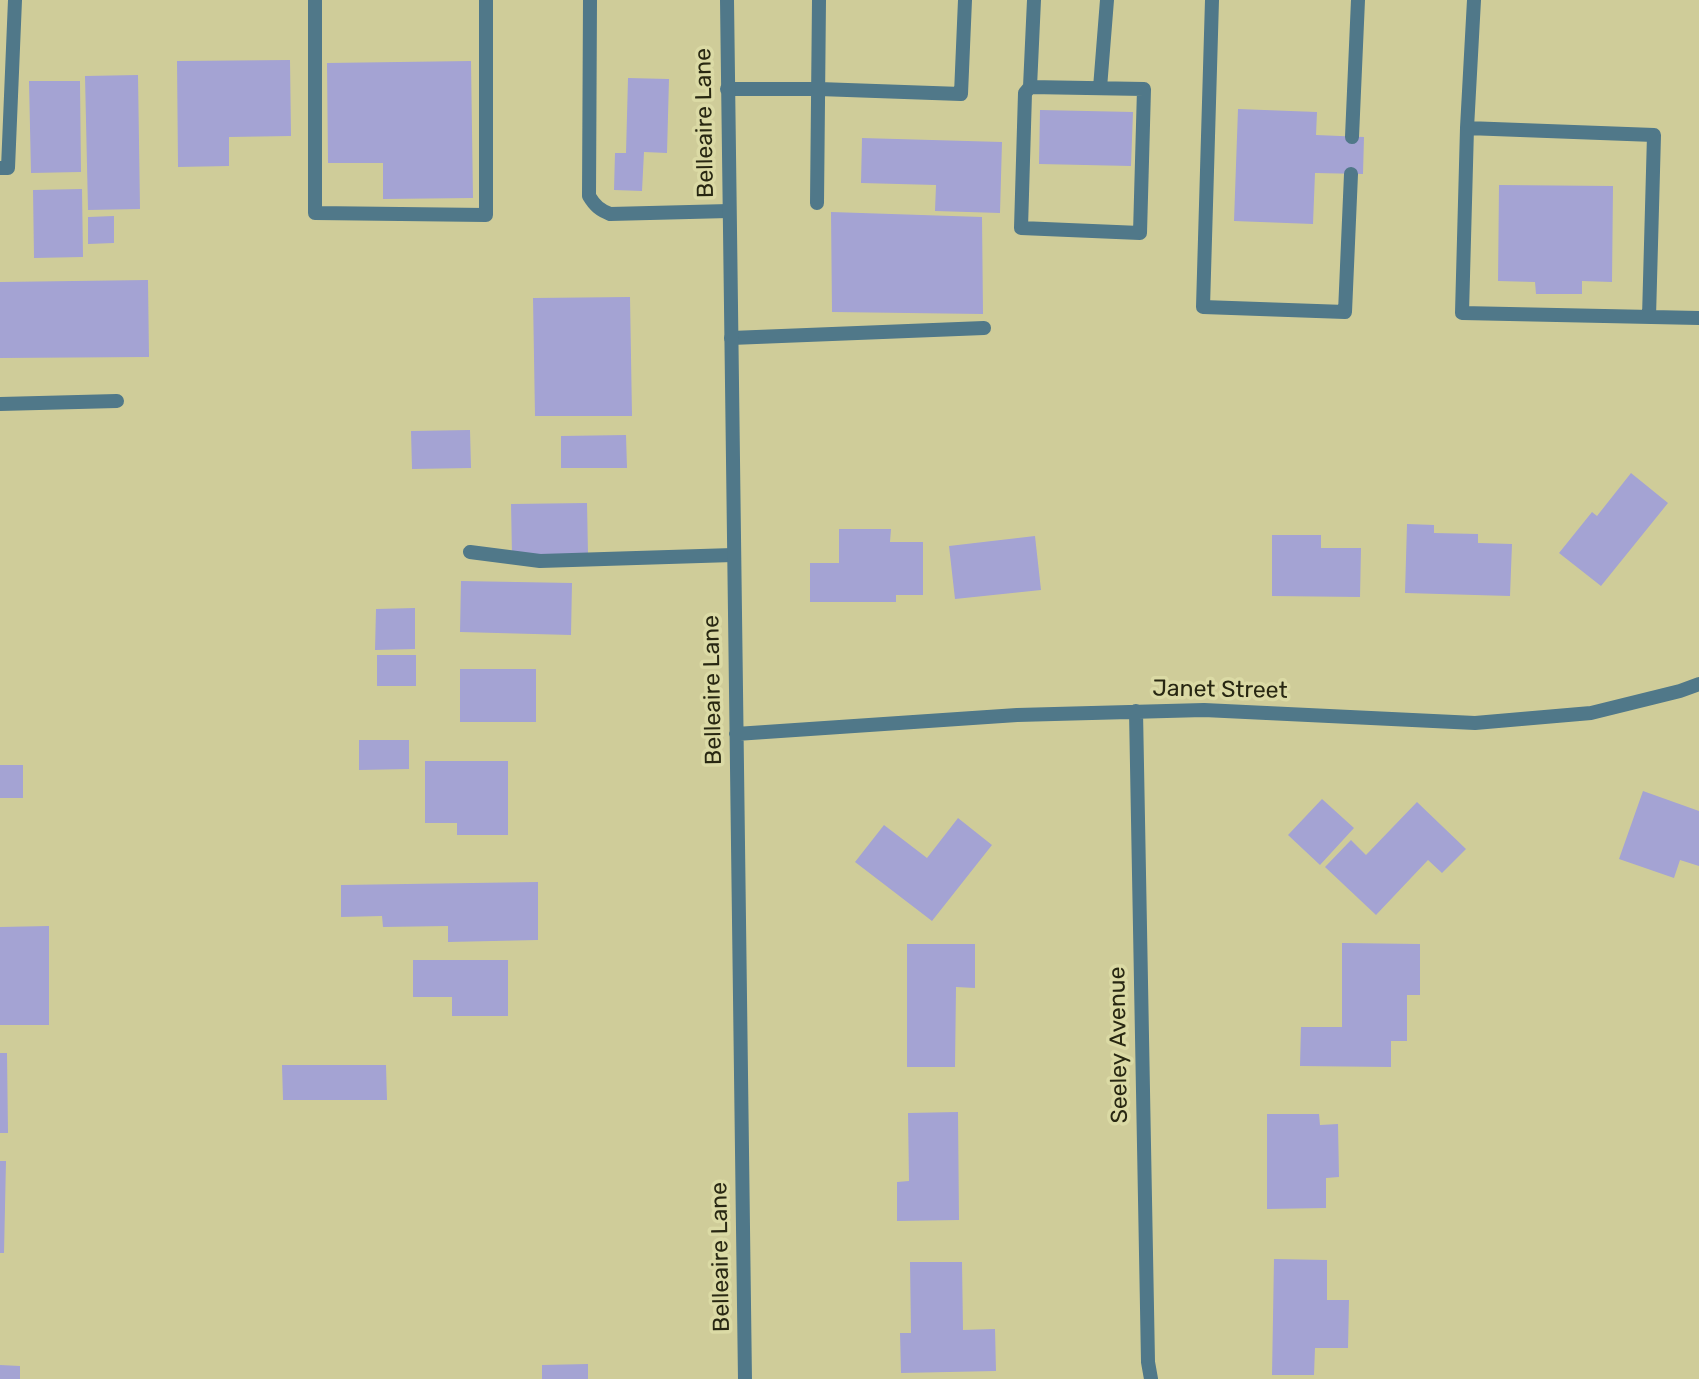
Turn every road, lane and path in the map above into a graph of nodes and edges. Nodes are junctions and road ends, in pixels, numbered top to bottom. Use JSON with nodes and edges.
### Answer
{"nodes":[{"id":1,"x":15,"y":0,"type":"edge"},
{"id":2,"x":315,"y":0,"type":"edge"},
{"id":3,"x":486,"y":0,"type":"edge"},
{"id":4,"x":590,"y":0,"type":"edge"},
{"id":5,"x":727,"y":0,"type":"edge"},
{"id":6,"x":819,"y":0,"type":"edge"},
{"id":7,"x":965,"y":0,"type":"edge"},
{"id":8,"x":1034,"y":0,"type":"edge"},
{"id":9,"x":1107,"y":0,"type":"edge"},
{"id":10,"x":1212,"y":0,"type":"edge"},
{"id":11,"x":1358,"y":0,"type":"edge"},
{"id":12,"x":1474,"y":0,"type":"edge"},
{"id":13,"x":1030,"y":87,"type":"junction"},
{"id":14,"x":1100,"y":88,"type":"junction"},
{"id":15,"x":727,"y":89,"type":"junction"},
{"id":16,"x":819,"y":89,"type":"junction"},
{"id":17,"x":1467,"y":128,"type":"junction"},
{"id":18,"x":1352,"y":136,"type":"dead end"},
{"id":19,"x":0,"y":168,"type":"edge"},
{"id":20,"x":1351,"y":173,"type":"dead end"},
{"id":21,"x":817,"y":203,"type":"dead end"},
{"id":22,"x":729,"y":211,"type":"junction"},
{"id":23,"x":1649,"y":317,"type":"junction"},
{"id":24,"x":1699,"y":318,"type":"edge"},
{"id":25,"x":984,"y":328,"type":"dead end"},
{"id":26,"x":731,"y":338,"type":"junction"},
{"id":27,"x":117,"y":401,"type":"dead end"},
{"id":28,"x":0,"y":404,"type":"edge"},
{"id":29,"x":470,"y":552,"type":"dead end"},
{"id":30,"x":733,"y":555,"type":"junction"},
{"id":31,"x":1699,"y":684,"type":"edge"},
{"id":32,"x":1136,"y":711,"type":"junction"},
{"id":33,"x":736,"y":734,"type":"junction"},
{"id":34,"x":745,"y":1379,"type":"edge"},
{"id":35,"x":1151,"y":1379,"type":"edge"}],
"edges":[{"from":1,"to":19,"type":"street"},
{"from":2,"to":3,"type":"street"},
{"from":4,"to":22,"type":"street"},
{"from":5,"to":15,"type":"street","name":"Belleaire Lane"},
{"from":6,"to":16,"type":"street"},
{"from":7,"to":16,"type":"street"},
{"from":8,"to":13,"type":"street"},
{"from":9,"to":14,"type":"street"},
{"from":10,"to":20,"type":"street"},
{"from":11,"to":18,"type":"street"},
{"from":12,"to":17,"type":"street"},
{"from":13,"to":14,"type":"street"},
{"from":13,"to":14,"type":"street"},
{"from":15,"to":16,"type":"street"},
{"from":15,"to":22,"type":"street","name":"Belleaire Lane"},
{"from":16,"to":21,"type":"street"},
{"from":17,"to":23,"type":"street"},
{"from":17,"to":23,"type":"street"},
{"from":22,"to":26,"type":"street","name":"Belleaire Lane"},
{"from":23,"to":24,"type":"street"},
{"from":25,"to":26,"type":"street"},
{"from":26,"to":30,"type":"street","name":"Belleaire Lane"},
{"from":27,"to":28,"type":"street"},
{"from":29,"to":30,"type":"street"},
{"from":30,"to":33,"type":"street","name":"Belleaire Lane"},
{"from":31,"to":32,"type":"street","name":"Janet Street"},
{"from":32,"to":33,"type":"street","name":"Janet Street"},
{"from":32,"to":35,"type":"street","name":"Seeley Avenue"},
{"from":33,"to":34,"type":"street","name":"Belleaire Lane"}]}
